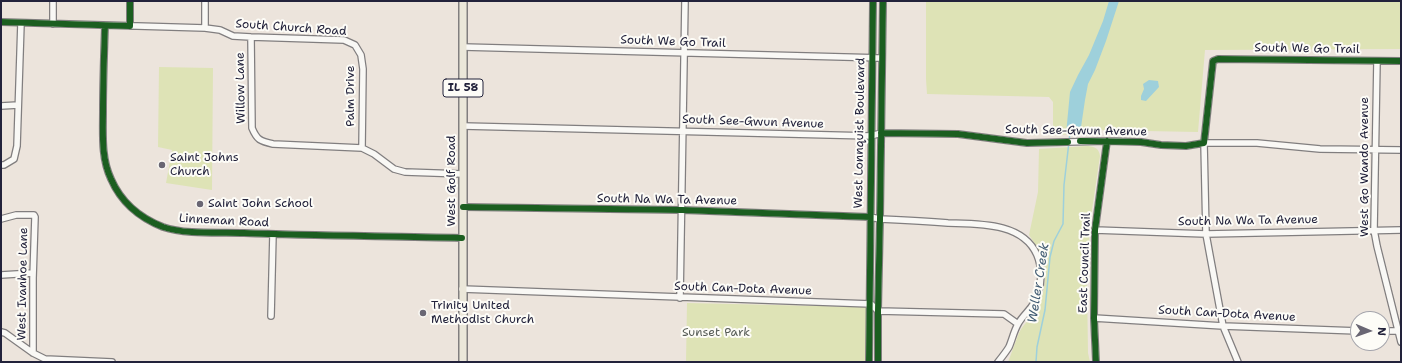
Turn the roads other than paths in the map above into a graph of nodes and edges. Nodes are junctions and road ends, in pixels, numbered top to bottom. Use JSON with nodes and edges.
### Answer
{"nodes":[{"id":1,"x":53,"y":1,"type":"edge"},
{"id":2,"x":130,"y":1,"type":"edge"},
{"id":3,"x":205,"y":1,"type":"edge"},
{"id":4,"x":463,"y":1,"type":"edge"},
{"id":5,"x":685,"y":1,"type":"edge"},
{"id":6,"x":873,"y":1,"type":"edge"},
{"id":7,"x":883,"y":1,"type":"edge"},
{"id":8,"x":1,"y":22,"type":"edge"},
{"id":9,"x":21,"y":23,"type":"junction"},
{"id":10,"x":53,"y":24,"type":"junction"},
{"id":11,"x":105,"y":26,"type":"junction"},
{"id":12,"x":130,"y":26,"type":"junction"},
{"id":13,"x":205,"y":28,"type":"junction"},
{"id":14,"x":251,"y":38,"type":"junction"},
{"id":15,"x":355,"y":45,"type":"joint"},
{"id":16,"x":463,"y":47,"type":"junction"},
{"id":17,"x":684,"y":54,"type":"junction"},
{"id":18,"x":872,"y":58,"type":"junction"},
{"id":19,"x":882,"y":58,"type":"junction"},
{"id":20,"x":1377,"y":61,"type":"junction"},
{"id":21,"x":1401,"y":61,"type":"edge"},
{"id":22,"x":18,"y":105,"type":"junction"},
{"id":23,"x":1,"y":106,"type":"edge"},
{"id":24,"x":463,"y":126,"type":"junction"},
{"id":25,"x":682,"y":131,"type":"junction"},
{"id":26,"x":881,"y":133,"type":"junction"},
{"id":27,"x":871,"y":136,"type":"junction"},
{"id":28,"x":1107,"y":141,"type":"junction"},
{"id":29,"x":1204,"y":143,"type":"junction"},
{"id":30,"x":362,"y":148,"type":"junction"},
{"id":31,"x":1376,"y":150,"type":"junction"},
{"id":32,"x":1401,"y":150,"type":"edge"},
{"id":33,"x":1,"y":165,"type":"edge"},
{"id":34,"x":463,"y":174,"type":"junction"},
{"id":35,"x":463,"y":207,"type":"junction"},
{"id":36,"x":682,"y":210,"type":"junction"},
{"id":37,"x":870,"y":217,"type":"junction"},
{"id":38,"x":1,"y":219,"type":"edge"},
{"id":39,"x":880,"y":219,"type":"junction"},
{"id":40,"x":1095,"y":230,"type":"junction"},
{"id":41,"x":1374,"y":230,"type":"junction"},
{"id":42,"x":1401,"y":230,"type":"edge"},
{"id":43,"x":273,"y":234,"type":"junction"},
{"id":44,"x":1206,"y":234,"type":"junction"},
{"id":45,"x":462,"y":238,"type":"junction"},
{"id":46,"x":33,"y":273,"type":"junction"},
{"id":47,"x":1,"y":275,"type":"edge"},
{"id":48,"x":462,"y":289,"type":"junction"},
{"id":49,"x":680,"y":298,"type":"junction"},
{"id":50,"x":871,"y":304,"type":"junction"},
{"id":51,"x":878,"y":311,"type":"junction"},
{"id":52,"x":271,"y":316,"type":"dead end"},
{"id":53,"x":1094,"y":318,"type":"junction"},
{"id":54,"x":1018,"y":324,"type":"junction"},
{"id":55,"x":1223,"y":326,"type":"junction"},
{"id":56,"x":1350,"y":330,"type":"edge"},
{"id":57,"x":1,"y":332,"type":"edge"},
{"id":58,"x":1399,"y":332,"type":"edge"},
{"id":59,"x":1401,"y":342,"type":"edge"},
{"id":60,"x":33,"y":353,"type":"junction"},
{"id":61,"x":112,"y":362,"type":"edge"},
{"id":62,"x":463,"y":362,"type":"edge"},
{"id":63,"x":869,"y":362,"type":"edge"},
{"id":64,"x":878,"y":362,"type":"edge"},
{"id":65,"x":998,"y":362,"type":"edge"},
{"id":66,"x":1096,"y":362,"type":"edge"},
{"id":67,"x":1238,"y":362,"type":"edge"}],
"edges":[{"from":1,"to":10,"type":"street"},
{"from":2,"to":12,"type":"street"},
{"from":3,"to":13,"type":"street"},
{"from":4,"to":16,"type":"main road","name":"West Golf Road","number":"IL 58"},
{"from":5,"to":17,"type":"street"},
{"from":6,"to":18,"type":"street","name":"West Lonnquist Boulevard"},
{"from":7,"to":19,"type":"street","name":"West Lonnquist Boulevard"},
{"from":8,"to":9,"type":"street"},
{"from":9,"to":10,"type":"street"},
{"from":9,"to":22,"type":"street"},
{"from":10,"to":11,"type":"street"},
{"from":11,"to":12,"type":"street"},
{"from":11,"to":43,"type":"street","name":"Linneman Road"},
{"from":12,"to":13,"type":"street","name":"South Church Road"},
{"from":13,"to":14,"type":"street","name":"South Church Road"},
{"from":14,"to":15,"type":"street","name":"South Church Road"},
{"from":14,"to":30,"type":"street","name":"Willow Lane"},
{"from":15,"to":30,"type":"street","name":"Palm Drive"},
{"from":16,"to":17,"type":"street","name":"South We Go Trail"},
{"from":16,"to":24,"type":"main road","name":"West Golf Road","number":"IL 58"},
{"from":17,"to":18,"type":"street","name":"South We Go Trail"},
{"from":17,"to":25,"type":"street"},
{"from":18,"to":19,"type":"street","name":"South We Go Trail"},
{"from":18,"to":27,"type":"street","name":"West Lonnquist Boulevard"},
{"from":19,"to":26,"type":"street","name":"West Lonnquist Boulevard"},
{"from":20,"to":21,"type":"street","name":"South We Go Trail"},
{"from":20,"to":29,"type":"street","name":"South We Go Trail"},
{"from":20,"to":31,"type":"street","name":"West Go Wando Avenue"},
{"from":22,"to":23,"type":"street"},
{"from":22,"to":33,"type":"street"},
{"from":24,"to":25,"type":"street","name":"South See-Gwun Avenue"},
{"from":24,"to":34,"type":"main road","name":"West Golf Road","number":"IL 58"},
{"from":25,"to":27,"type":"street","name":"South See-Gwun Avenue"},
{"from":25,"to":36,"type":"street"},
{"from":26,"to":27,"type":"street","name":"South See-Gwun Avenue"},
{"from":26,"to":28,"type":"street","name":"South See-Gwun Avenue"},
{"from":26,"to":39,"type":"street","name":"West Lonnquist Boulevard"},
{"from":27,"to":37,"type":"street","name":"West Lonnquist Boulevard"},
{"from":28,"to":29,"type":"street","name":"South See-Gwun Avenue"},
{"from":28,"to":40,"type":"street","name":"East Council Trail"},
{"from":29,"to":31,"type":"street","name":"South See-Gwun Avenue"},
{"from":29,"to":44,"type":"street"},
{"from":30,"to":34,"type":"street"},
{"from":31,"to":32,"type":"street","name":"South See-Gwun Avenue"},
{"from":31,"to":41,"type":"street","name":"West Go Wando Avenue"},
{"from":34,"to":35,"type":"main road","name":"West Golf Road","number":"IL 58"},
{"from":35,"to":36,"type":"street","name":"South Na Wa Ta Avenue"},
{"from":35,"to":45,"type":"main road","name":"West Golf Road","number":"IL 58"},
{"from":36,"to":37,"type":"street","name":"South Na Wa Ta Avenue"},
{"from":36,"to":49,"type":"street"},
{"from":37,"to":39,"type":"street","name":"South Na Wa Ta Avenue"},
{"from":37,"to":50,"type":"street","name":"West Lonnquist Boulevard"},
{"from":38,"to":46,"type":"street","name":"West Ivanhoe Lane"},
{"from":39,"to":51,"type":"street","name":"West Lonnquist Boulevard"},
{"from":39,"to":54,"type":"street","name":"South Na Wa Ta Avenue"},
{"from":40,"to":44,"type":"street","name":"South Na Wa Ta Avenue"},
{"from":40,"to":53,"type":"street","name":"East Council Trail"},
{"from":41,"to":42,"type":"street","name":"South Na Wa Ta Avenue"},
{"from":41,"to":44,"type":"street","name":"South Na Wa Ta Avenue"},
{"from":41,"to":58,"type":"street","name":"West Go Wando Avenue"},
{"from":43,"to":45,"type":"street","name":"Linneman Road"},
{"from":43,"to":52,"type":"street"},
{"from":44,"to":55,"type":"street"},
{"from":45,"to":48,"type":"main road","name":"West Golf Road","number":"IL 58"},
{"from":46,"to":47,"type":"street"},
{"from":46,"to":60,"type":"street","name":"West Ivanhoe Lane"},
{"from":48,"to":49,"type":"street","name":"South Can-Dota Avenue"},
{"from":48,"to":62,"type":"main road","name":"West Golf Road","number":"IL 58"},
{"from":49,"to":50,"type":"street","name":"South Can-Dota Avenue"},
{"from":50,"to":51,"type":"street"},
{"from":50,"to":63,"type":"street","name":"West Lonnquist Boulevard"},
{"from":51,"to":54,"type":"street"},
{"from":51,"to":64,"type":"street","name":"West Lonnquist Boulevard"},
{"from":53,"to":55,"type":"street","name":"South Can-Dota Avenue"},
{"from":53,"to":66,"type":"street","name":"East Council Trail"},
{"from":54,"to":65,"type":"street"},
{"from":55,"to":56,"type":"street","name":"South Can-Dota Avenue"},
{"from":55,"to":67,"type":"street"},
{"from":57,"to":60,"type":"street"},
{"from":58,"to":59,"type":"street","name":"West Go Wando Avenue"},
{"from":60,"to":61,"type":"street"}]}
